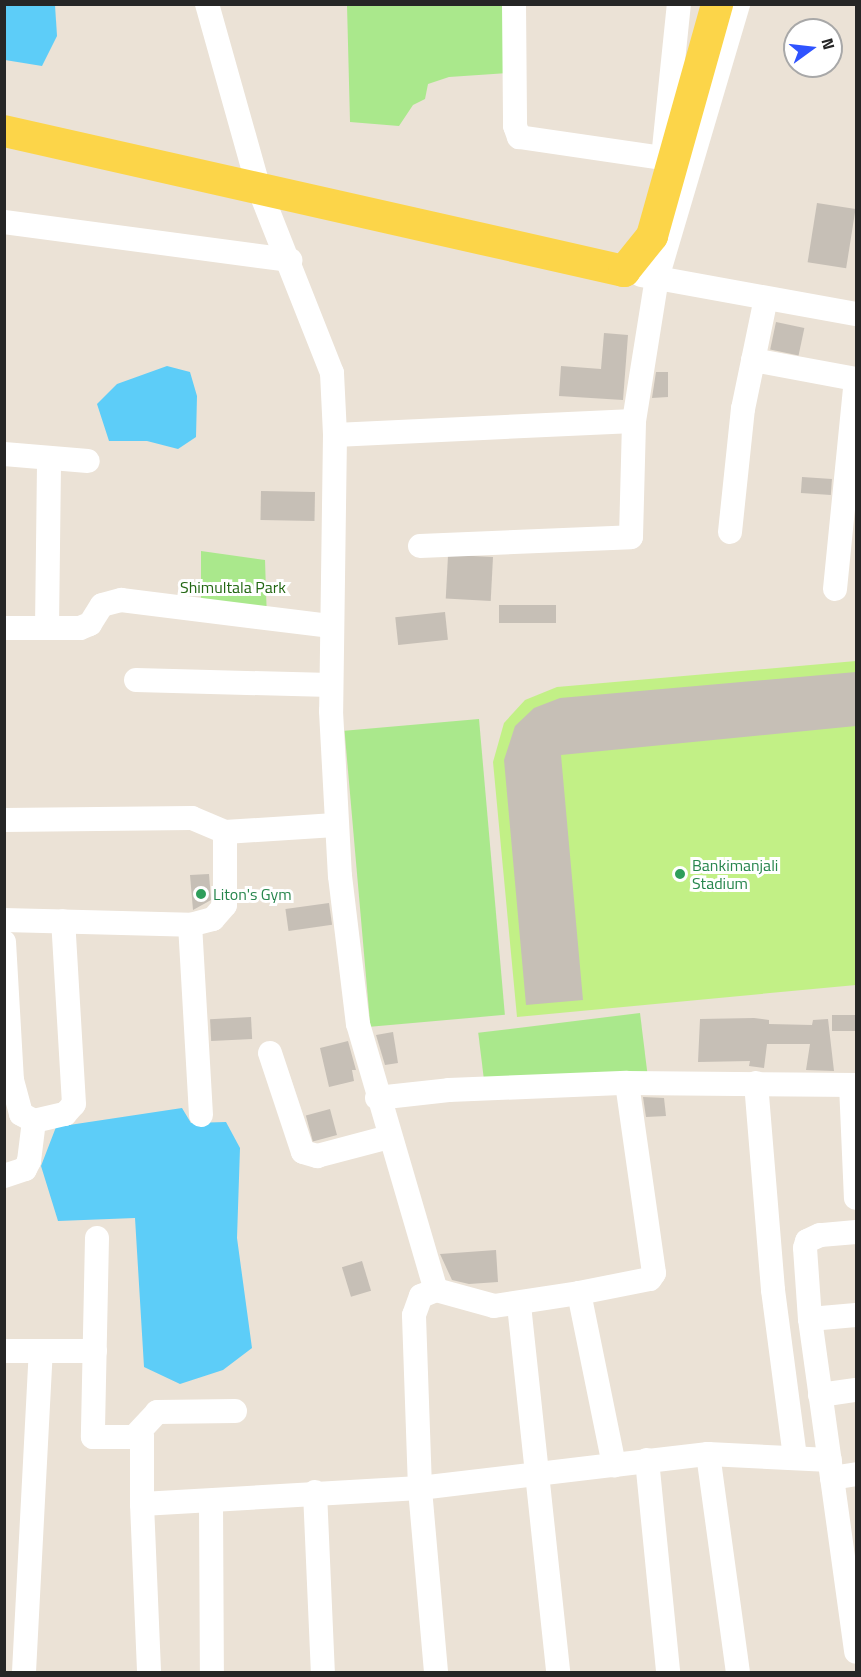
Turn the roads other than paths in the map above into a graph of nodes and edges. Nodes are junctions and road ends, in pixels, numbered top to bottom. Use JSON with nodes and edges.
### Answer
{"nodes":[{"id":1,"x":207,"y":4,"type":"edge"},
{"id":2,"x":514,"y":4,"type":"edge"},
{"id":3,"x":679,"y":4,"type":"edge"},
{"id":4,"x":717,"y":4,"type":"edge"},
{"id":5,"x":738,"y":4,"type":"edge"},
{"id":6,"x":4,"y":131,"type":"edge"},
{"id":7,"x":663,"y":158,"type":"junction"},
{"id":8,"x":258,"y":186,"type":"junction"},
{"id":9,"x":657,"y":220,"type":"junction"},
{"id":10,"x":4,"y":222,"type":"edge"},
{"id":11,"x":290,"y":260,"type":"junction"},
{"id":12,"x":624,"y":271,"type":"junction"},
{"id":13,"x":657,"y":278,"type":"junction"},
{"id":14,"x":766,"y":298,"type":"junction"},
{"id":15,"x":856,"y":314,"type":"edge"},
{"id":16,"x":753,"y":360,"type":"junction"},
{"id":17,"x":856,"y":379,"type":"edge"},
{"id":18,"x":634,"y":421,"type":"junction"},
{"id":19,"x":335,"y":435,"type":"junction"},
{"id":20,"x":4,"y":454,"type":"edge"},
{"id":21,"x":48,"y":458,"type":"junction"},
{"id":22,"x":88,"y":461,"type":"dead end"},
{"id":23,"x":730,"y":532,"type":"dead end"},
{"id":24,"x":420,"y":546,"type":"dead end"},
{"id":25,"x":835,"y":589,"type":"dead end"},
{"id":26,"x":331,"y":626,"type":"junction"},
{"id":27,"x":4,"y":628,"type":"edge"},
{"id":28,"x":47,"y":628,"type":"junction"},
{"id":29,"x":136,"y":680,"type":"dead end"},
{"id":30,"x":331,"y":685,"type":"junction"},
{"id":31,"x":4,"y":820,"type":"edge"},
{"id":32,"x":335,"y":825,"type":"junction"},
{"id":33,"x":225,"y":832,"type":"junction"},
{"id":34,"x":4,"y":920,"type":"edge"},
{"id":35,"x":63,"y":921,"type":"junction"},
{"id":36,"x":190,"y":925,"type":"junction"},
{"id":37,"x":4,"y":942,"type":"edge"},
{"id":38,"x":270,"y":1053,"type":"dead end"},
{"id":39,"x":627,"y":1083,"type":"junction"},
{"id":40,"x":756,"y":1083,"type":"junction"},
{"id":41,"x":854,"y":1085,"type":"edge"},
{"id":42,"x":377,"y":1098,"type":"junction"},
{"id":43,"x":201,"y":1115,"type":"dead end"},
{"id":44,"x":34,"y":1121,"type":"junction"},
{"id":45,"x":389,"y":1137,"type":"junction"},
{"id":46,"x":4,"y":1176,"type":"edge"},
{"id":47,"x":856,"y":1198,"type":"edge"},
{"id":48,"x":856,"y":1232,"type":"edge"},
{"id":49,"x":97,"y":1238,"type":"dead end"},
{"id":50,"x":436,"y":1290,"type":"junction"},
{"id":51,"x":579,"y":1293,"type":"junction"},
{"id":52,"x":519,"y":1305,"type":"junction"},
{"id":53,"x":856,"y":1315,"type":"edge"},
{"id":54,"x":810,"y":1318,"type":"junction"},
{"id":55,"x":41,"y":1351,"type":"junction"},
{"id":56,"x":95,"y":1351,"type":"junction"},
{"id":57,"x":4,"y":1352,"type":"edge"},
{"id":58,"x":856,"y":1390,"type":"edge"},
{"id":59,"x":820,"y":1395,"type":"junction"},
{"id":60,"x":235,"y":1411,"type":"dead end"},
{"id":61,"x":134,"y":1437,"type":"junction"},
{"id":62,"x":708,"y":1454,"type":"junction"},
{"id":63,"x":795,"y":1458,"type":"junction"},
{"id":64,"x":647,"y":1460,"type":"junction"},
{"id":65,"x":615,"y":1465,"type":"junction"},
{"id":66,"x":831,"y":1469,"type":"junction"},
{"id":67,"x":534,"y":1473,"type":"junction"},
{"id":68,"x":856,"y":1474,"type":"edge"},
{"id":69,"x":420,"y":1488,"type":"junction"},
{"id":70,"x":315,"y":1492,"type":"junction"},
{"id":71,"x":211,"y":1502,"type":"junction"},
{"id":72,"x":142,"y":1504,"type":"junction"},
{"id":73,"x":856,"y":1653,"type":"edge"},
{"id":74,"x":24,"y":1672,"type":"edge"},
{"id":75,"x":149,"y":1672,"type":"edge"},
{"id":76,"x":212,"y":1672,"type":"edge"},
{"id":77,"x":323,"y":1672,"type":"edge"},
{"id":78,"x":436,"y":1672,"type":"edge"},
{"id":79,"x":558,"y":1672,"type":"edge"},
{"id":80,"x":668,"y":1672,"type":"edge"},
{"id":81,"x":738,"y":1672,"type":"edge"}],
"edges":[{"from":1,"to":8,"type":"street"},
{"from":2,"to":7,"type":"street"},
{"from":3,"to":7,"type":"street"},
{"from":4,"to":9,"type":"main road"},
{"from":5,"to":13,"type":"street"},
{"from":6,"to":8,"type":"main road"},
{"from":7,"to":9,"type":"street"},
{"from":8,"to":11,"type":"street"},
{"from":8,"to":12,"type":"main road"},
{"from":9,"to":12,"type":"main road"},
{"from":10,"to":11,"type":"street"},
{"from":11,"to":19,"type":"street"},
{"from":12,"to":13,"type":"street"},
{"from":13,"to":14,"type":"street"},
{"from":13,"to":18,"type":"street"},
{"from":14,"to":15,"type":"street"},
{"from":14,"to":16,"type":"street"},
{"from":16,"to":17,"type":"street"},
{"from":16,"to":23,"type":"street"},
{"from":17,"to":25,"type":"street"},
{"from":18,"to":19,"type":"street"},
{"from":18,"to":24,"type":"street"},
{"from":19,"to":26,"type":"street"},
{"from":20,"to":21,"type":"street"},
{"from":21,"to":22,"type":"street"},
{"from":21,"to":28,"type":"street"},
{"from":26,"to":28,"type":"street"},
{"from":26,"to":30,"type":"street"},
{"from":27,"to":28,"type":"street"},
{"from":29,"to":30,"type":"street"},
{"from":30,"to":32,"type":"street"},
{"from":31,"to":33,"type":"street"},
{"from":32,"to":33,"type":"street"},
{"from":32,"to":42,"type":"street"},
{"from":33,"to":36,"type":"street"},
{"from":34,"to":35,"type":"street"},
{"from":35,"to":36,"type":"street"},
{"from":35,"to":44,"type":"street"},
{"from":36,"to":43,"type":"street"},
{"from":37,"to":44,"type":"street"},
{"from":38,"to":45,"type":"street"},
{"from":39,"to":40,"type":"street"},
{"from":39,"to":42,"type":"street"},
{"from":39,"to":51,"type":"street"},
{"from":40,"to":41,"type":"street"},
{"from":40,"to":63,"type":"street"},
{"from":41,"to":47,"type":"street"},
{"from":42,"to":45,"type":"street"},
{"from":44,"to":46,"type":"street"},
{"from":45,"to":50,"type":"street"},
{"from":48,"to":54,"type":"street"},
{"from":49,"to":56,"type":"street"},
{"from":50,"to":52,"type":"street"},
{"from":50,"to":69,"type":"street"},
{"from":51,"to":52,"type":"street"},
{"from":51,"to":65,"type":"street"},
{"from":52,"to":67,"type":"street"},
{"from":53,"to":54,"type":"street"},
{"from":54,"to":59,"type":"street"},
{"from":55,"to":56,"type":"street"},
{"from":55,"to":57,"type":"street"},
{"from":55,"to":74,"type":"street"},
{"from":56,"to":61,"type":"street"},
{"from":58,"to":59,"type":"street"},
{"from":59,"to":66,"type":"street"},
{"from":60,"to":61,"type":"street"},
{"from":61,"to":72,"type":"street"},
{"from":62,"to":63,"type":"street"},
{"from":62,"to":64,"type":"street"},
{"from":62,"to":81,"type":"street"},
{"from":63,"to":66,"type":"street"},
{"from":64,"to":65,"type":"street"},
{"from":64,"to":80,"type":"street"},
{"from":65,"to":67,"type":"street"},
{"from":66,"to":68,"type":"street"},
{"from":66,"to":73,"type":"street"},
{"from":67,"to":69,"type":"street"},
{"from":67,"to":79,"type":"street"},
{"from":69,"to":70,"type":"street"},
{"from":69,"to":78,"type":"street"},
{"from":70,"to":71,"type":"street"},
{"from":70,"to":77,"type":"street"},
{"from":71,"to":72,"type":"street"},
{"from":71,"to":76,"type":"street"},
{"from":72,"to":75,"type":"street"}]}
